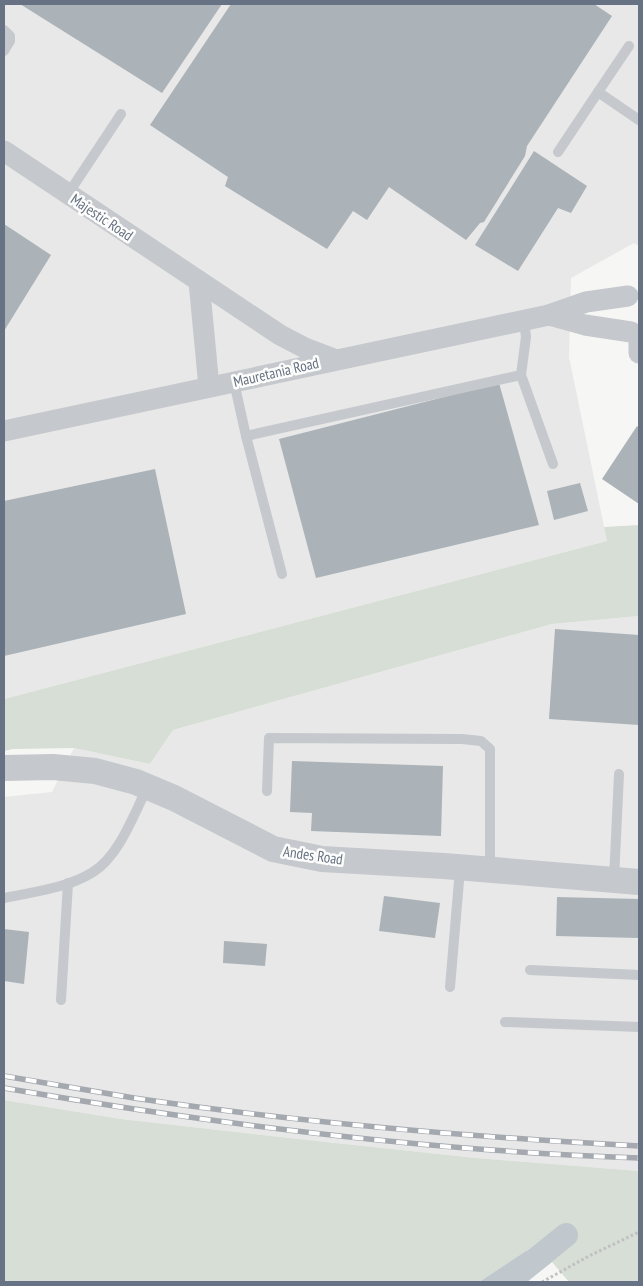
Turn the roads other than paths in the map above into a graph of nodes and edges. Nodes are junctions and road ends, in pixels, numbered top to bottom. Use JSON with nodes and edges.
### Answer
{"nodes":[{"id":1,"x":4,"y":30,"type":"edge"},
{"id":2,"x":628,"y":46,"type":"dead end"},
{"id":3,"x":4,"y":51,"type":"edge"},
{"id":4,"x":598,"y":92,"type":"junction"},
{"id":5,"x":121,"y":114,"type":"dead end"},
{"id":6,"x":639,"y":120,"type":"edge"},
{"id":7,"x":4,"y":151,"type":"edge"},
{"id":8,"x":558,"y":152,"type":"dead end"},
{"id":9,"x":68,"y":194,"type":"junction"},
{"id":10,"x":199,"y":282,"type":"junction"},
{"id":11,"x":635,"y":290,"type":"edge"},
{"id":12,"x":550,"y":315,"type":"junction"},
{"id":13,"x":524,"y":319,"type":"junction"},
{"id":14,"x":636,"y":335,"type":"edge"},
{"id":15,"x":639,"y":353,"type":"edge"},
{"id":16,"x":334,"y":359,"type":"junction"},
{"id":17,"x":521,"y":375,"type":"junction"},
{"id":18,"x":234,"y":382,"type":"junction"},
{"id":19,"x":209,"y":387,"type":"junction"},
{"id":20,"x":4,"y":431,"type":"edge"},
{"id":21,"x":246,"y":436,"type":"junction"},
{"id":22,"x":553,"y":464,"type":"dead end"},
{"id":23,"x":282,"y":574,"type":"dead end"},
{"id":24,"x":4,"y":768,"type":"edge"},
{"id":25,"x":620,"y":774,"type":"dead end"},
{"id":26,"x":147,"y":787,"type":"junction"},
{"id":27,"x":267,"y":791,"type":"dead end"},
{"id":28,"x":460,"y":867,"type":"junction"},
{"id":29,"x":490,"y":870,"type":"junction"},
{"id":30,"x":627,"y":881,"type":"edge"},
{"id":31,"x":68,"y":883,"type":"junction"},
{"id":32,"x":4,"y":898,"type":"edge"},
{"id":33,"x":530,"y":970,"type":"dead end"},
{"id":34,"x":639,"y":975,"type":"edge"},
{"id":35,"x":450,"y":987,"type":"dead end"},
{"id":36,"x":61,"y":1000,"type":"dead end"},
{"id":37,"x":505,"y":1022,"type":"dead end"},
{"id":38,"x":639,"y":1027,"type":"edge"}],
"edges":[{"from":1,"to":3,"type":"lane"},
{"from":2,"to":4,"type":"lane"},
{"from":4,"to":6,"type":"lane"},
{"from":4,"to":8,"type":"lane"},
{"from":5,"to":9,"type":"lane"},
{"from":7,"to":9,"type":"street","name":"Majestic Road"},
{"from":9,"to":10,"type":"street","name":"Majestic Road"},
{"from":10,"to":16,"type":"street","name":"Majestic Road"},
{"from":10,"to":19,"type":"street"},
{"from":11,"to":12,"type":"street","name":"Mauretania Road"},
{"from":11,"to":14,"type":"street"},
{"from":12,"to":13,"type":"street","name":"Mauretania Road"},
{"from":12,"to":14,"type":"street","name":"Mauretania Road"},
{"from":13,"to":16,"type":"street","name":"Mauretania Road"},
{"from":13,"to":17,"type":"lane"},
{"from":14,"to":15,"type":"street"},
{"from":16,"to":18,"type":"street","name":"Mauretania Road"},
{"from":17,"to":21,"type":"lane"},
{"from":17,"to":22,"type":"lane"},
{"from":18,"to":19,"type":"street","name":"Mauretania Road"},
{"from":18,"to":21,"type":"lane"},
{"from":19,"to":20,"type":"street","name":"Mauretania Road"},
{"from":21,"to":23,"type":"lane"},
{"from":24,"to":26,"type":"street","name":"Andes Road"},
{"from":25,"to":30,"type":"lane"},
{"from":26,"to":28,"type":"street","name":"Andes Road"},
{"from":26,"to":31,"type":"lane"},
{"from":27,"to":29,"type":"lane"},
{"from":28,"to":29,"type":"street","name":"Andes Road"},
{"from":28,"to":35,"type":"lane"},
{"from":29,"to":30,"type":"street","name":"Andes Road"},
{"from":31,"to":32,"type":"lane"},
{"from":31,"to":36,"type":"lane"},
{"from":33,"to":34,"type":"lane"},
{"from":37,"to":38,"type":"lane"}]}
